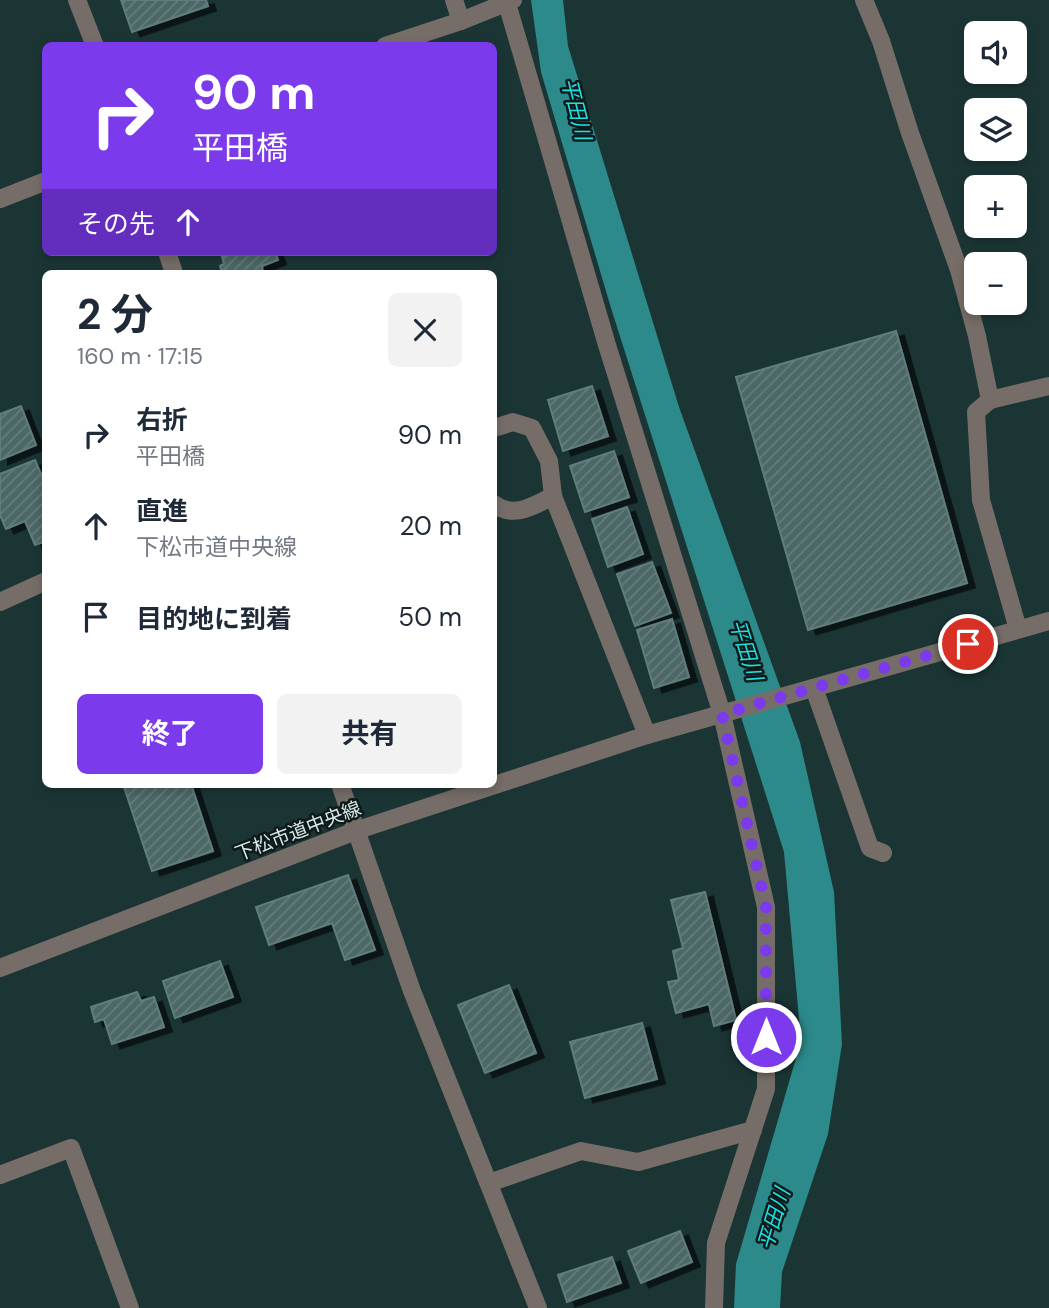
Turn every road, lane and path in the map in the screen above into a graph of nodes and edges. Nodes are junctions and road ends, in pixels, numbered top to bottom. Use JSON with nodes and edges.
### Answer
{"nodes":[{"id":1,"x":77,"y":0,"type":"edge"},
{"id":2,"x":454,"y":0,"type":"edge"},
{"id":3,"x":864,"y":0,"type":"edge"},
{"id":4,"x":508,"y":1,"type":"edge"},
{"id":5,"x":461,"y":21,"type":"junction"},
{"id":6,"x":93,"y":42,"type":"edge"},
{"id":7,"x":396,"y":42,"type":"edge"},
{"id":8,"x":42,"y":183,"type":"edge"},
{"id":9,"x":0,"y":199,"type":"edge"},
{"id":10,"x":1049,"y":386,"type":"edge"},
{"id":11,"x":990,"y":400,"type":"junction"},
{"id":12,"x":497,"y":427,"type":"edge"},
{"id":13,"x":553,"y":496,"type":"junction"},
{"id":14,"x":497,"y":505,"type":"edge"},
{"id":15,"x":42,"y":584,"type":"edge"},
{"id":16,"x":0,"y":602,"type":"edge"},
{"id":17,"x":1049,"y":621,"type":"edge"},
{"id":18,"x":1018,"y":629,"type":"junction"},
{"id":19,"x":814,"y":688,"type":"junction"},
{"id":20,"x":729,"y":712,"type":"junction"},
{"id":21,"x":648,"y":735,"type":"junction"},
{"id":22,"x":497,"y":784,"type":"edge"},
{"id":23,"x":342,"y":788,"type":"edge"},
{"id":24,"x":486,"y":788,"type":"edge"},
{"id":25,"x":358,"y":830,"type":"junction"},
{"id":26,"x":883,"y":853,"type":"dead end"},
{"id":27,"x":0,"y":968,"type":"edge"},
{"id":28,"x":753,"y":1130,"type":"junction"},
{"id":29,"x":0,"y":1175,"type":"edge"},
{"id":30,"x":489,"y":1183,"type":"junction"},
{"id":31,"x":130,"y":1308,"type":"edge"},
{"id":32,"x":538,"y":1308,"type":"edge"},
{"id":33,"x":714,"y":1308,"type":"edge"}],
"edges":[{"from":1,"to":6,"type":"street"},
{"from":2,"to":5,"type":"street"},
{"from":3,"to":11,"type":"street"},
{"from":4,"to":5,"type":"street"},
{"from":4,"to":20,"type":"street"},
{"from":5,"to":7,"type":"street"},
{"from":8,"to":9,"type":"street"},
{"from":10,"to":11,"type":"street"},
{"from":11,"to":18,"type":"street"},
{"from":12,"to":13,"type":"street"},
{"from":13,"to":14,"type":"street"},
{"from":13,"to":21,"type":"street"},
{"from":15,"to":16,"type":"street"},
{"from":17,"to":18,"type":"street"},
{"from":18,"to":19,"type":"street"},
{"from":19,"to":20,"type":"street","name":"下松市道中央線"},
{"from":19,"to":26,"type":"street"},
{"from":20,"to":21,"type":"street","name":"下松市道中央線"},
{"from":20,"to":28,"type":"street"},
{"from":21,"to":22,"type":"street","name":"下松市道中央線"},
{"from":23,"to":25,"type":"street"},
{"from":24,"to":25,"type":"street","name":"下松市道中央線"},
{"from":25,"to":27,"type":"street","name":"下松市道中央線"},
{"from":25,"to":30,"type":"street"},
{"from":28,"to":30,"type":"street"},
{"from":28,"to":33,"type":"street"},
{"from":29,"to":31,"type":"street"},
{"from":30,"to":32,"type":"street"}]}
